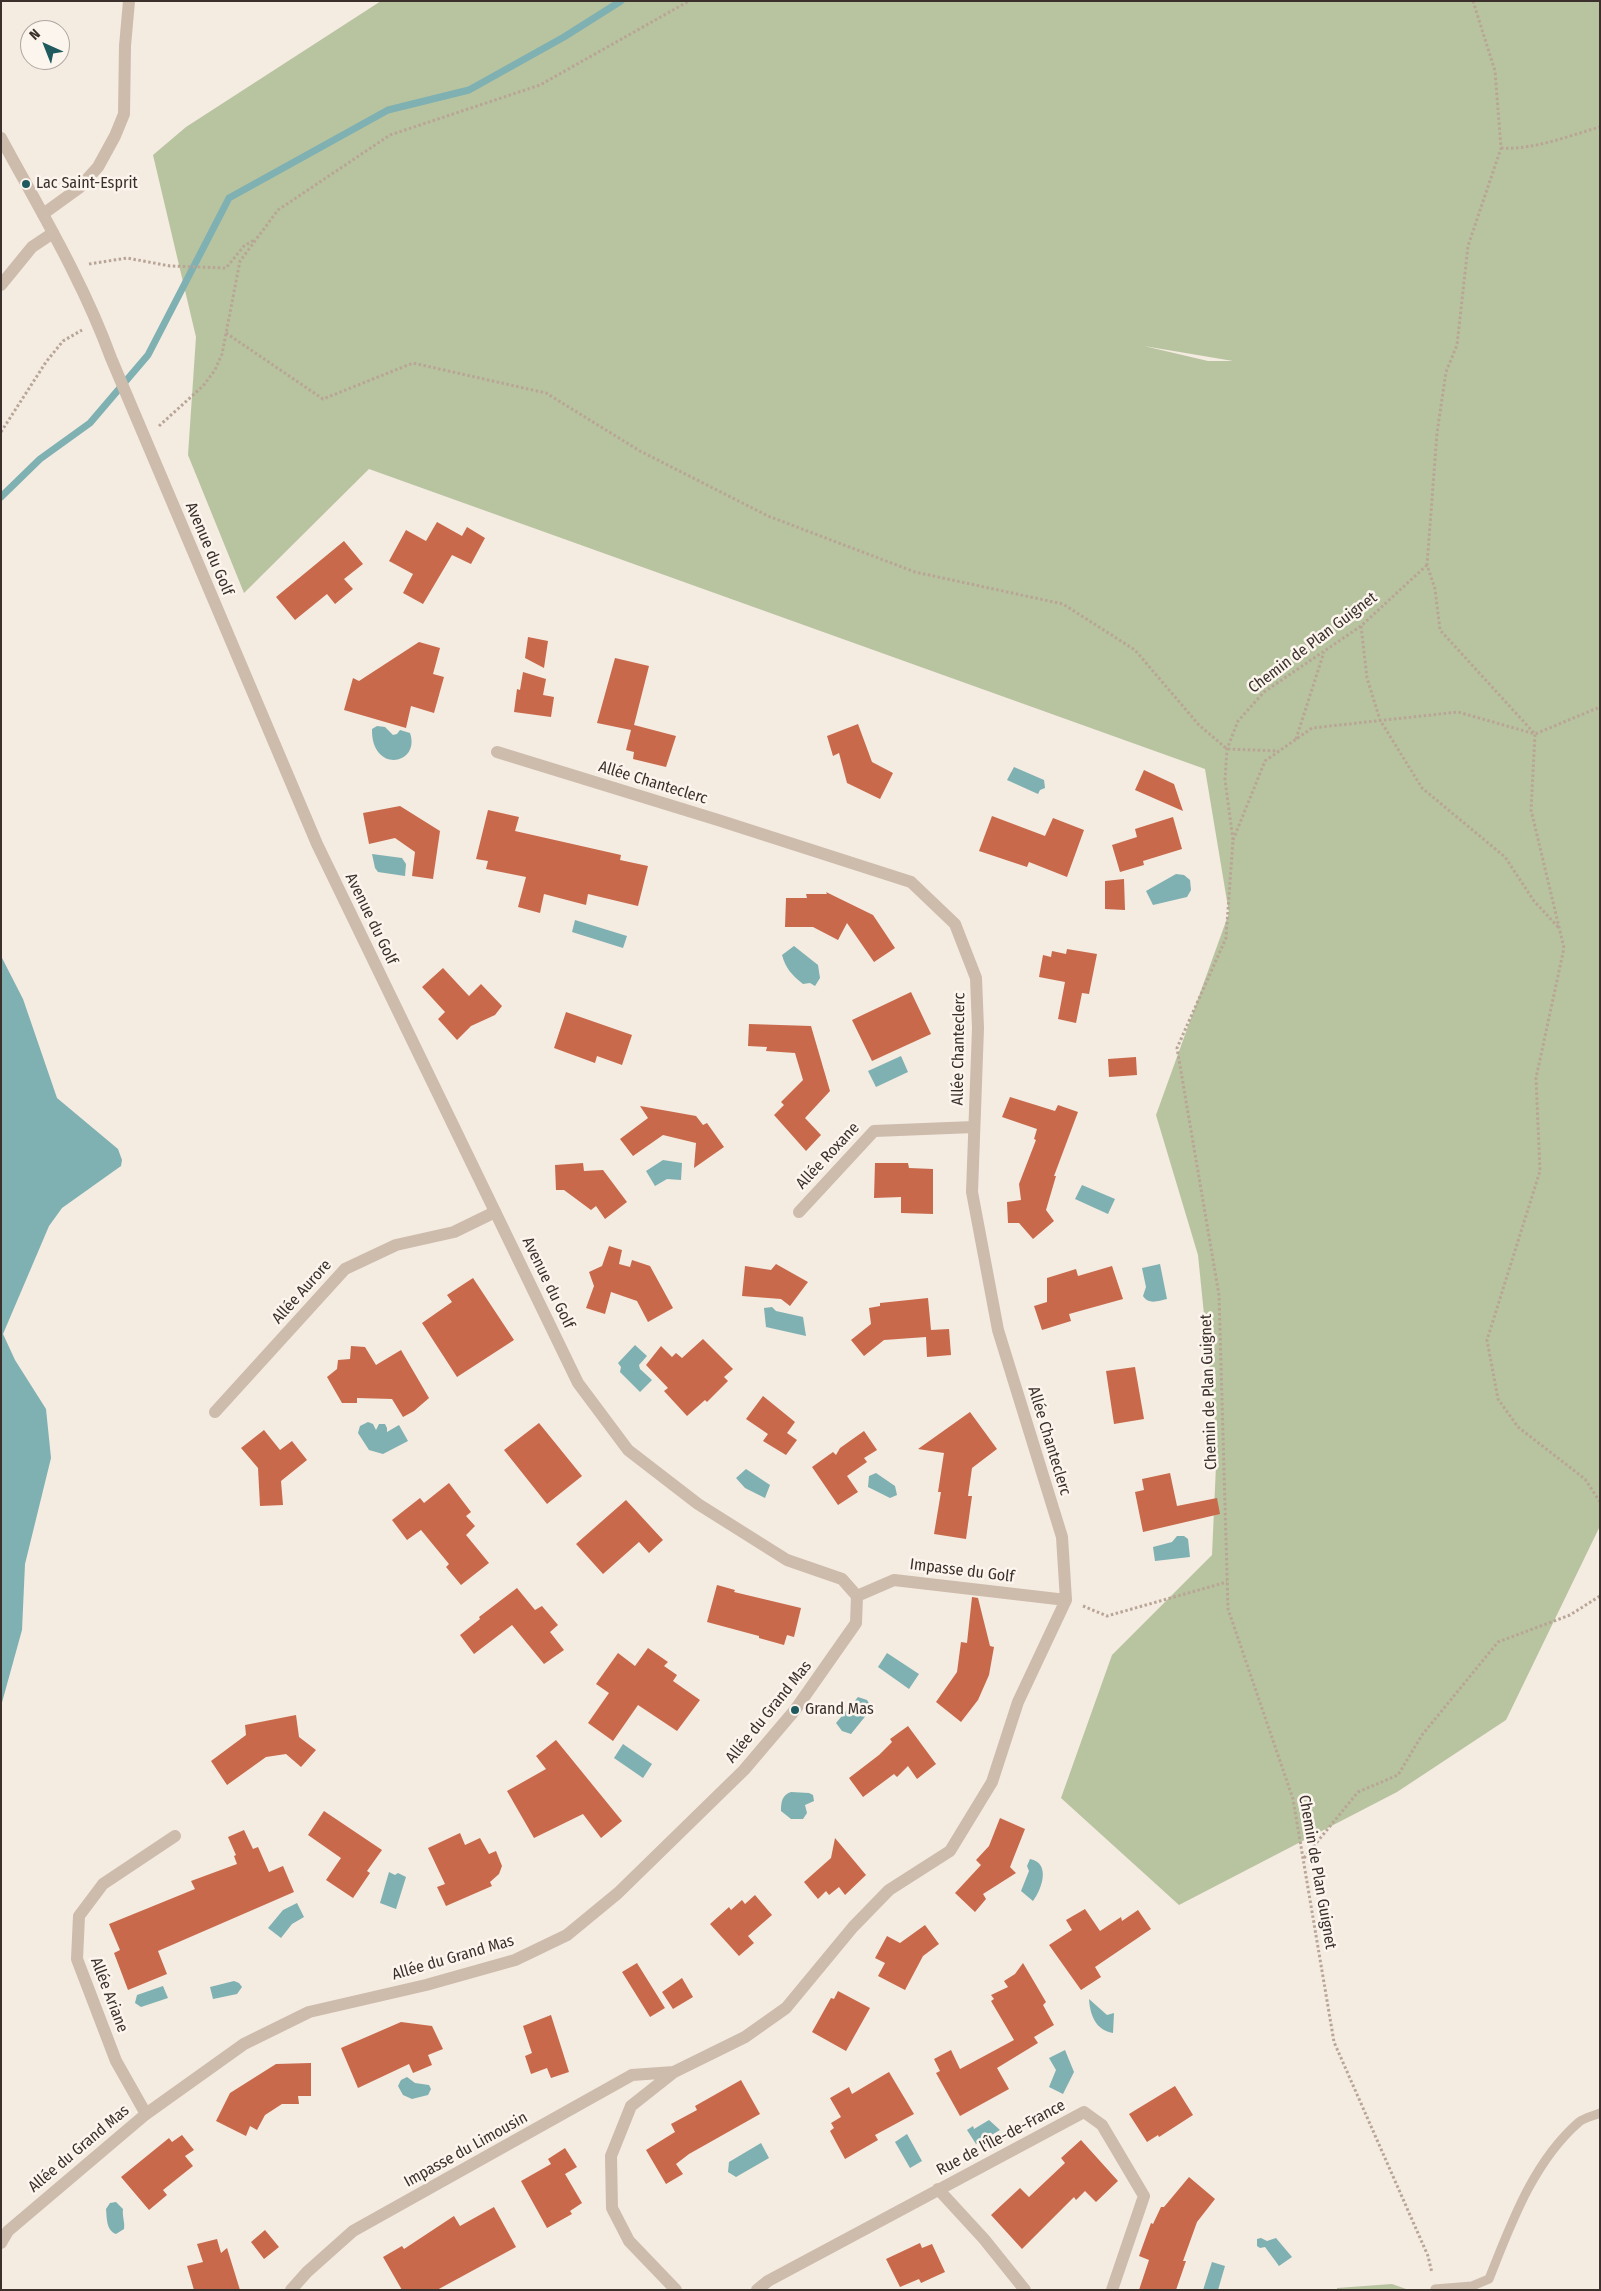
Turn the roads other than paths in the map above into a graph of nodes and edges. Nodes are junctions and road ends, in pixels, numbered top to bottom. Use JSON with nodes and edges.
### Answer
{"nodes":[{"id":1,"x":129,"y":1,"type":"edge"},
{"id":2,"x":1,"y":138,"type":"edge"},
{"id":3,"x":43,"y":214,"type":"junction"},
{"id":4,"x":53,"y":233,"type":"junction"},
{"id":5,"x":1,"y":285,"type":"edge"},
{"id":6,"x":497,"y":752,"type":"dead end"},
{"id":7,"x":974,"y":1127,"type":"junction"},
{"id":8,"x":495,"y":1212,"type":"junction"},
{"id":9,"x":799,"y":1212,"type":"dead end"},
{"id":10,"x":216,"y":1412,"type":"dead end"},
{"id":11,"x":857,"y":1596,"type":"junction"},
{"id":12,"x":1066,"y":1600,"type":"junction"},
{"id":13,"x":175,"y":1836,"type":"dead end"},
{"id":14,"x":674,"y":2072,"type":"junction"},
{"id":15,"x":1600,"y":2113,"type":"edge"},
{"id":16,"x":146,"y":2114,"type":"junction"},
{"id":17,"x":938,"y":2189,"type":"junction"},
{"id":18,"x":1,"y":2242,"type":"edge"},
{"id":19,"x":669,"y":2288,"type":"edge"},
{"id":20,"x":1435,"y":2289,"type":"edge"},
{"id":21,"x":291,"y":2290,"type":"edge"},
{"id":22,"x":758,"y":2290,"type":"edge"},
{"id":23,"x":1025,"y":2290,"type":"edge"},
{"id":24,"x":1112,"y":2290,"type":"edge"}],
"edges":[{"from":1,"to":3,"type":"street"},
{"from":2,"to":3,"type":"street","name":"Avenue du Golf"},
{"from":3,"to":4,"type":"street","name":"Avenue du Golf"},
{"from":4,"to":5,"type":"street"},
{"from":4,"to":8,"type":"street","name":"Avenue du Golf"},
{"from":6,"to":7,"type":"street","name":"Allée Chanteclerc"},
{"from":7,"to":9,"type":"street","name":"Allée Roxane"},
{"from":7,"to":12,"type":"street","name":"Allée Chanteclerc"},
{"from":8,"to":10,"type":"street","name":"Allée Aurore"},
{"from":8,"to":11,"type":"street","name":"Avenue du Golf"},
{"from":11,"to":12,"type":"street","name":"Impasse du Golf"},
{"from":11,"to":16,"type":"street","name":"Allée du Grand Mas"},
{"from":12,"to":14,"type":"street"},
{"from":13,"to":16,"type":"street","name":"Allée Ariane"},
{"from":14,"to":19,"type":"street"},
{"from":14,"to":21,"type":"street","name":"Impasse du Limousin"},
{"from":15,"to":20,"type":"lane"},
{"from":16,"to":18,"type":"street","name":"Allée du Grand Mas"},
{"from":17,"to":22,"type":"street","name":"Rue de l'Île-de-France"},
{"from":17,"to":23,"type":"street","name":"Rue de l'Île-de-France"},
{"from":17,"to":24,"type":"street","name":"Rue de l'Île-de-France"}]}
